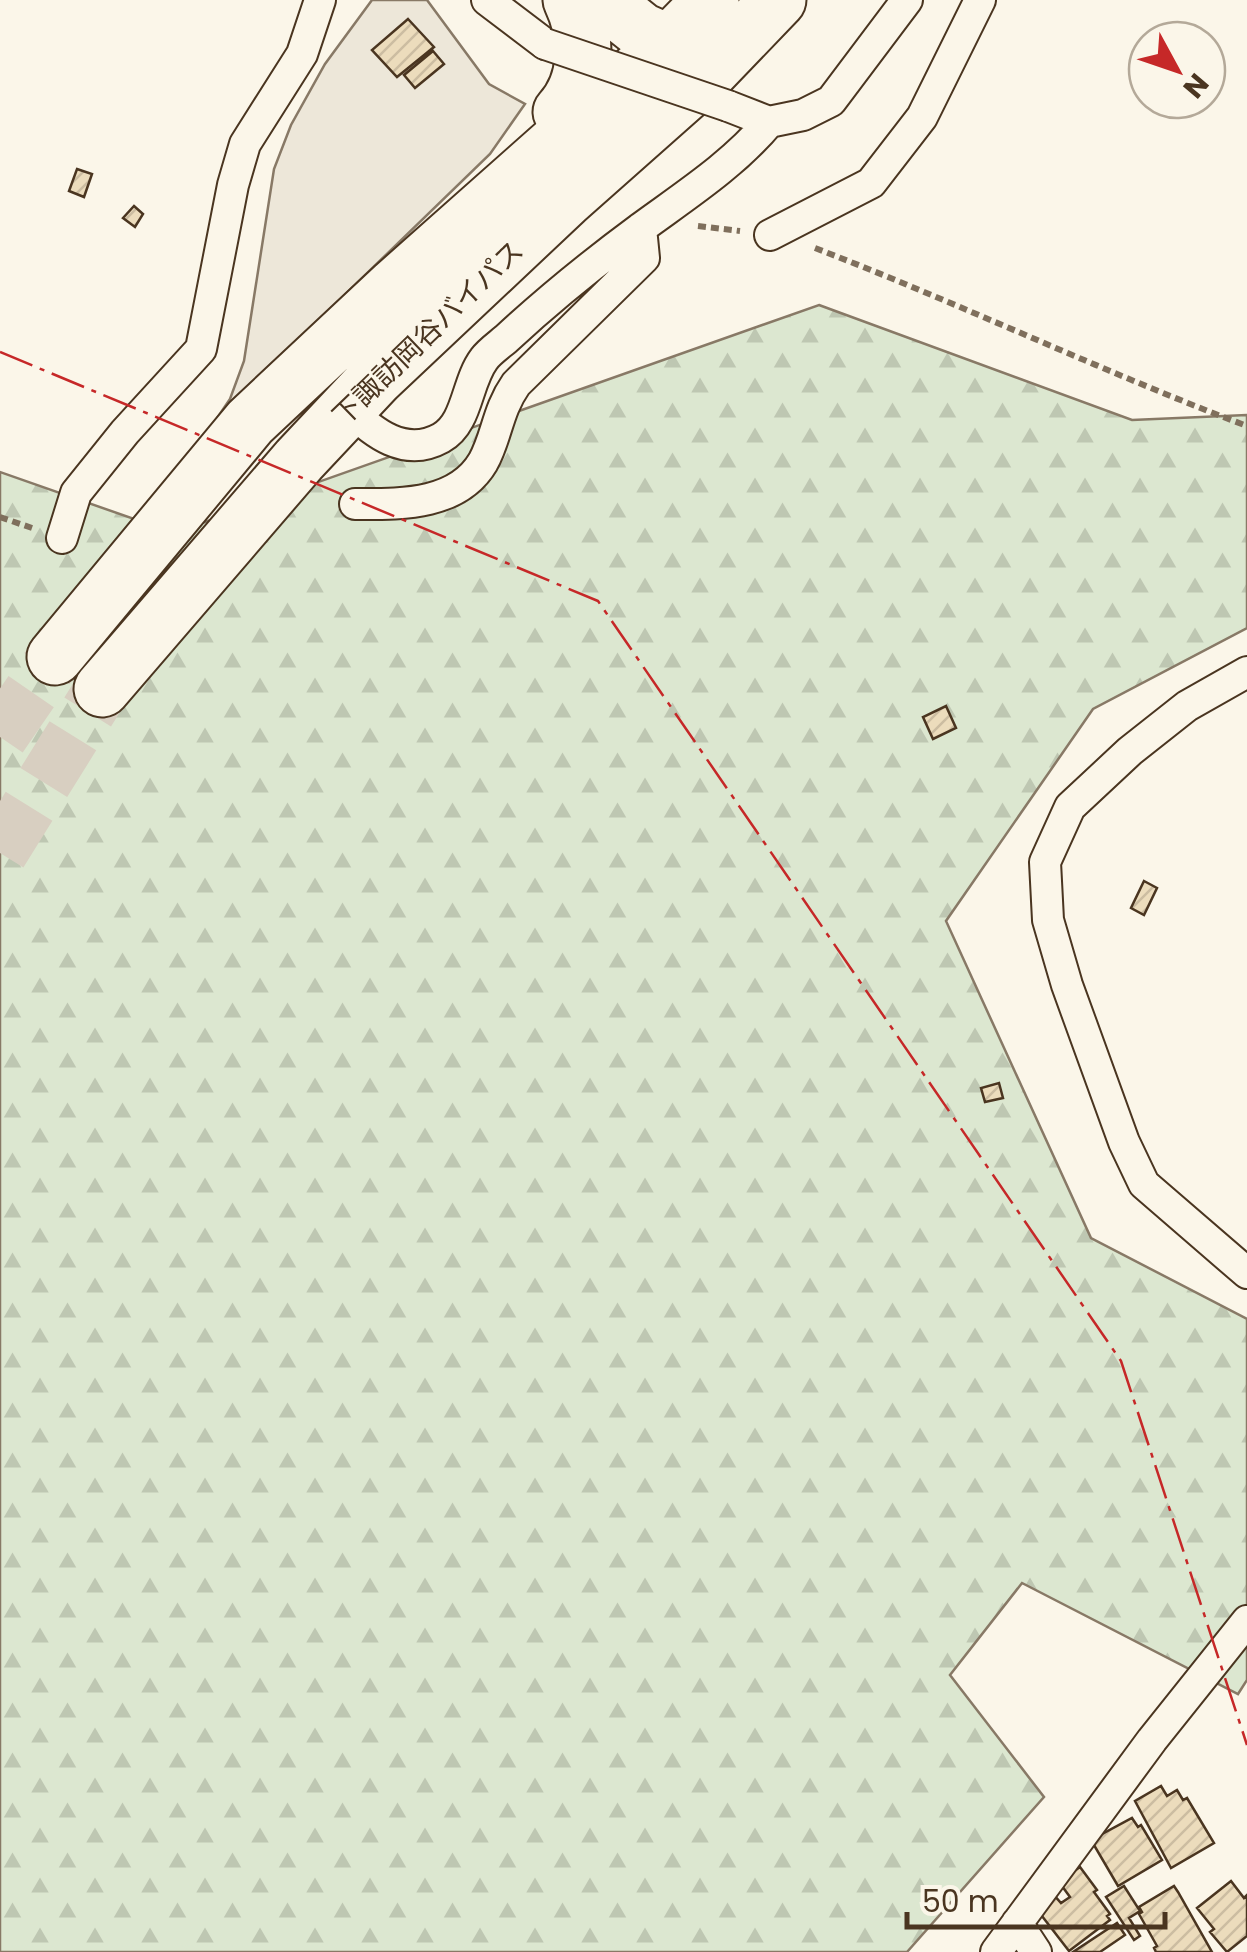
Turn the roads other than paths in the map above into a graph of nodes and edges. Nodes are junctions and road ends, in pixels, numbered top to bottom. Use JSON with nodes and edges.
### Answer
{"nodes":[{"id":1,"x":320,"y":0,"type":"edge"},
{"id":2,"x":487,"y":0,"type":"edge"},
{"id":3,"x":602,"y":0,"type":"edge"},
{"id":4,"x":710,"y":0,"type":"edge"},
{"id":5,"x":747,"y":0,"type":"edge"},
{"id":6,"x":778,"y":0,"type":"edge"},
{"id":7,"x":906,"y":0,"type":"edge"},
{"id":8,"x":980,"y":0,"type":"edge"},
{"id":9,"x":558,"y":22,"type":"edge"},
{"id":10,"x":661,"y":22,"type":"edge"},
{"id":11,"x":769,"y":122,"type":"junction"},
{"id":12,"x":646,"y":224,"type":"junction"},
{"id":13,"x":770,"y":234,"type":"road end"},
{"id":14,"x":394,"y":287,"type":"junction"},
{"id":15,"x":348,"y":408,"type":"junction"},
{"id":16,"x":355,"y":504,"type":"dead end"},
{"id":17,"x":62,"y":538,"type":"dead end"},
{"id":18,"x":198,"y":576,"type":"junction"},
{"id":19,"x":55,"y":657,"type":"tunnel mouth"},
{"id":20,"x":1247,"y":672,"type":"edge"},
{"id":21,"x":102,"y":689,"type":"tunnel mouth"},
{"id":22,"x":1247,"y":1273,"type":"edge"},
{"id":23,"x":1247,"y":1621,"type":"edge"},
{"id":24,"x":1017,"y":1922,"type":"junction"},
{"id":25,"x":996,"y":1952,"type":"edge"},
{"id":26,"x":1036,"y":1952,"type":"edge"}],
"edges":[{"from":1,"to":17,"type":"street"},
{"from":2,"to":9,"type":"street"},
{"from":3,"to":10,"type":"highway"},
{"from":4,"to":10,"type":"highway","name":"下諏訪岡谷バイパス"},
{"from":5,"to":10,"type":"highway"},
{"from":6,"to":15,"type":"highway","name":"下諏訪岡谷バイパス"},
{"from":7,"to":11,"type":"street"},
{"from":8,"to":13,"type":"street"},
{"from":9,"to":11,"type":"street","bridge":true},
{"from":9,"to":14,"type":"highway"},
{"from":10,"to":14,"type":"highway","name":"下諏訪岡谷バイパス"},
{"from":10,"to":18,"type":"highway"},
{"from":11,"to":12,"type":"street"},
{"from":12,"to":15,"type":"street"},
{"from":12,"to":16,"type":"street"},
{"from":14,"to":19,"type":"highway","name":"下諏訪岡谷バイパス"},
{"from":15,"to":18,"type":"highway","name":"下諏訪岡谷バイパス"},
{"from":18,"to":21,"type":"highway","name":"下諏訪岡谷バイパス"},
{"from":20,"to":22,"type":"street"},
{"from":23,"to":24,"type":"street"},
{"from":24,"to":25,"type":"street"},
{"from":24,"to":26,"type":"street"}]}
